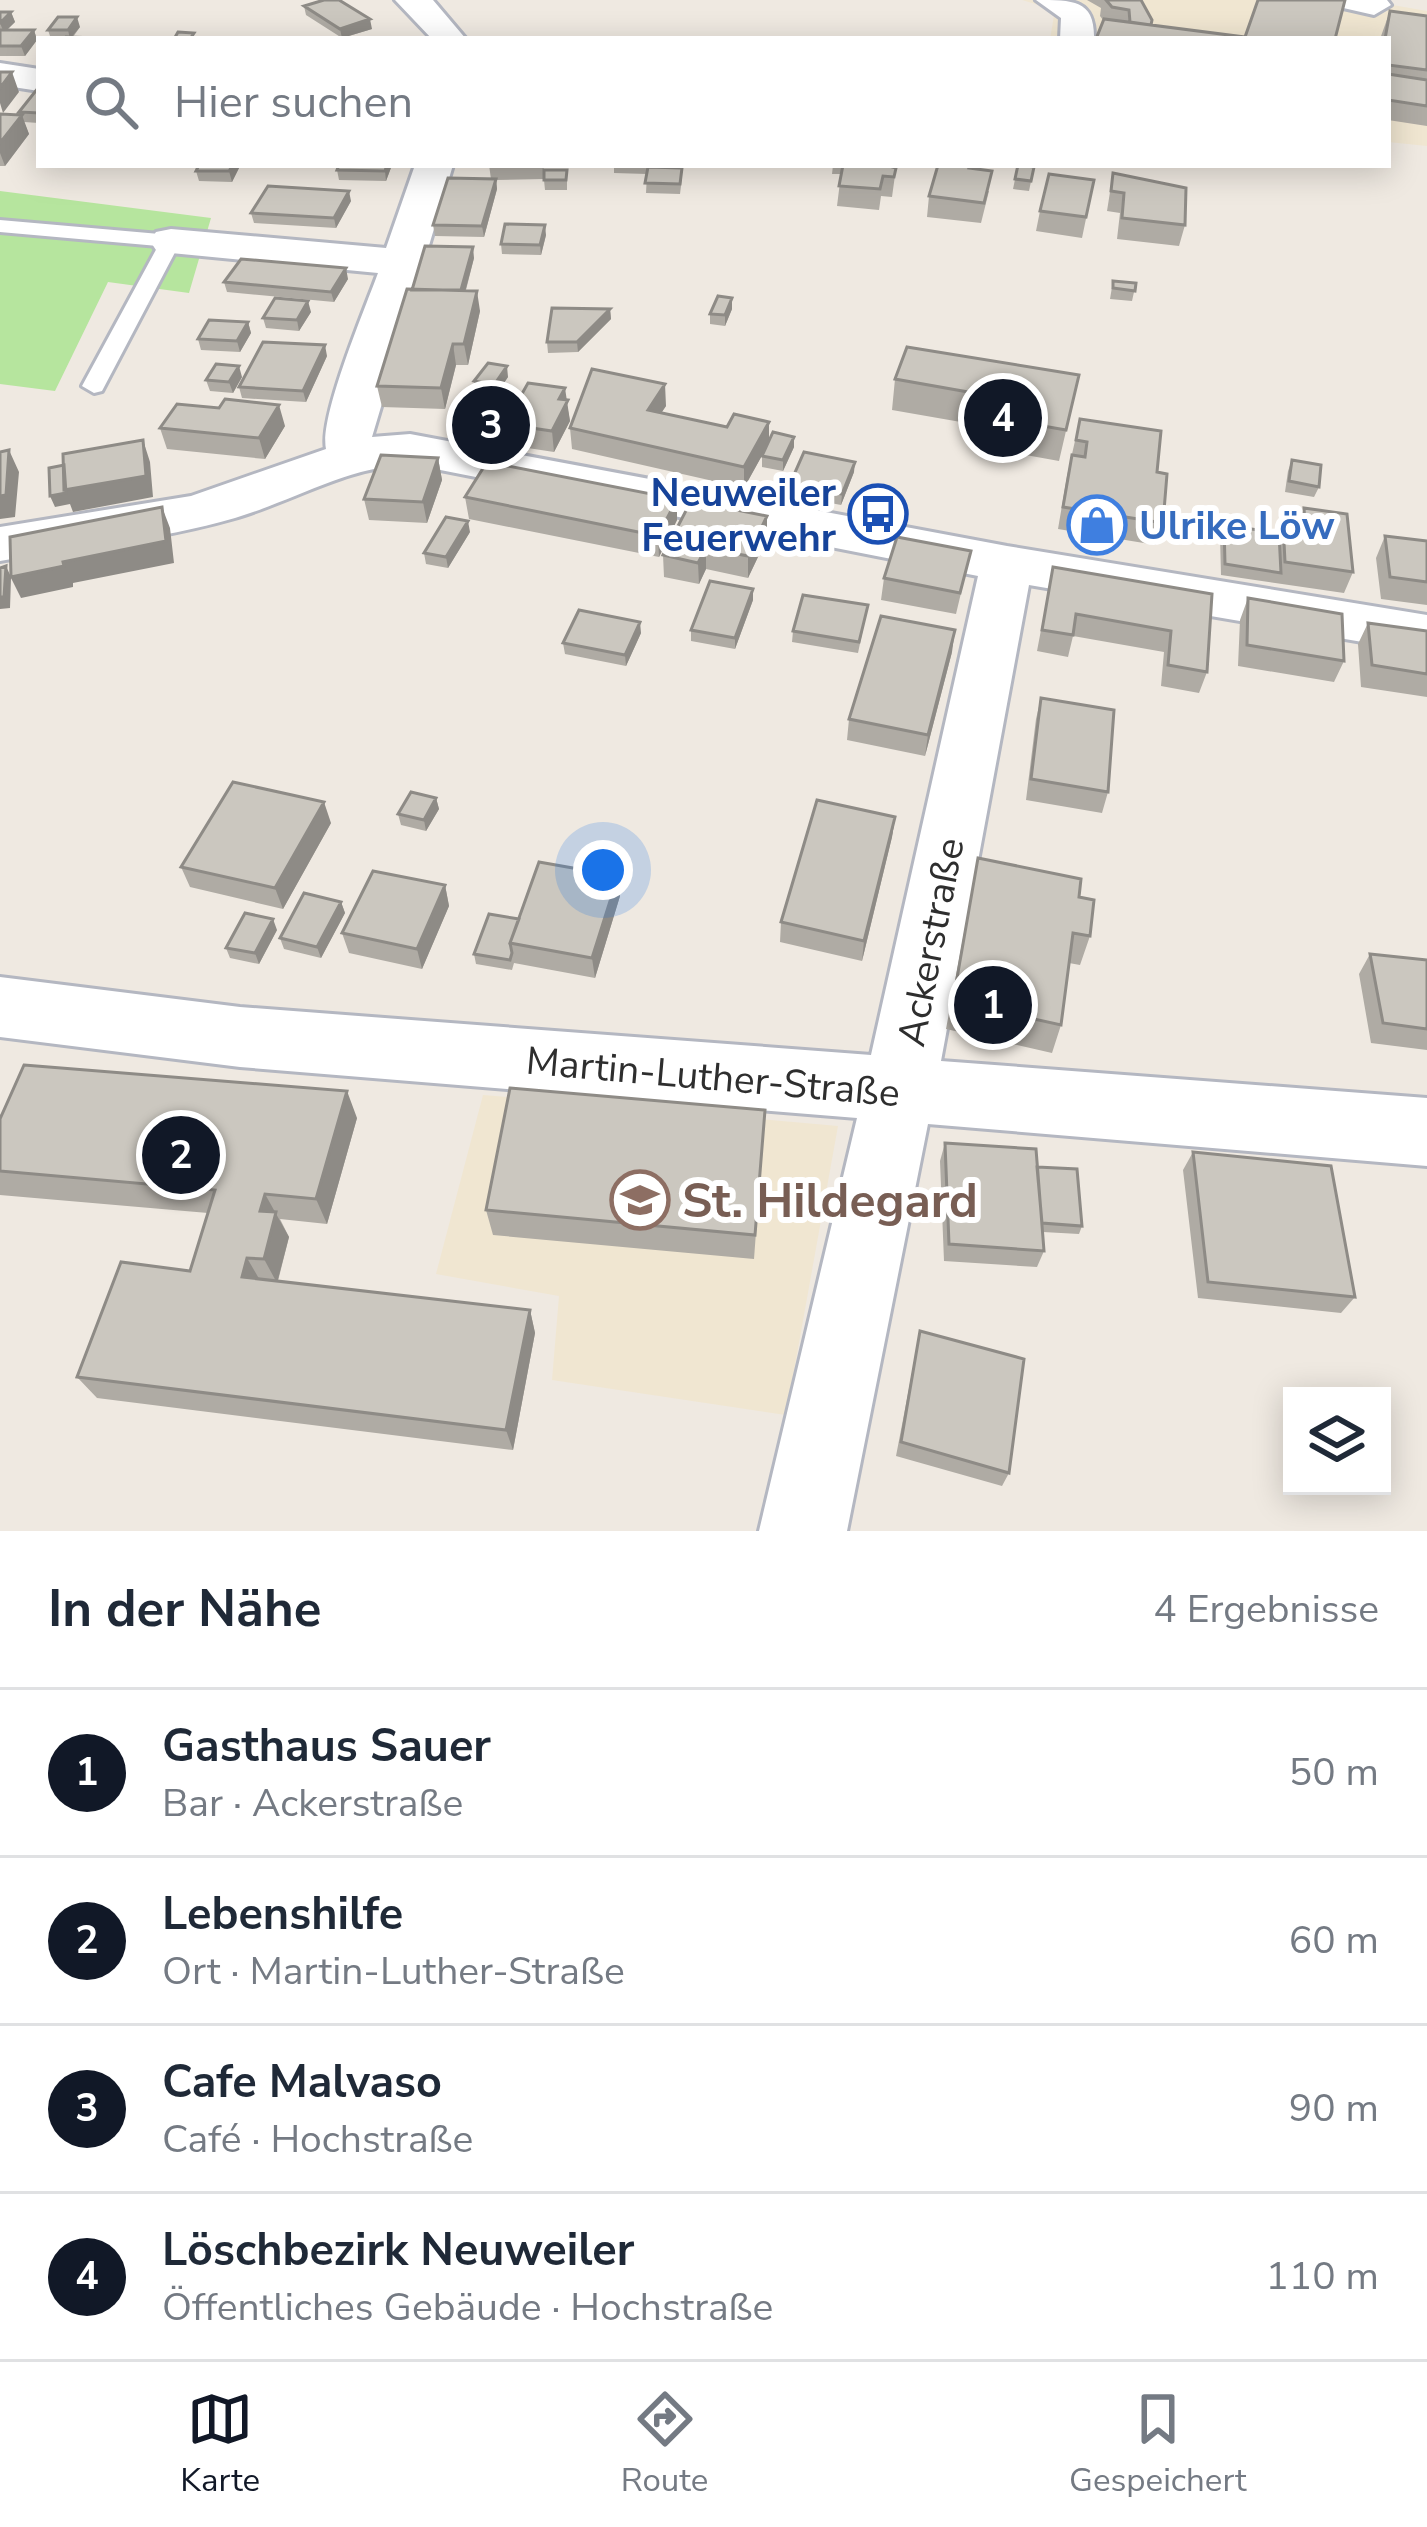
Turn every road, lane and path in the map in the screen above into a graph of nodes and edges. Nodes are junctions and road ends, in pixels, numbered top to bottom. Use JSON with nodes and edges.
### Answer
{"nodes":[{"id":1,"x":1052,"y":0,"type":"edge"},
{"id":2,"x":1077,"y":36,"type":"edge"},
{"id":3,"x":0,"y":74,"type":"edge"},
{"id":4,"x":36,"y":80,"type":"edge"},
{"id":5,"x":433,"y":168,"type":"edge"},
{"id":6,"x":0,"y":226,"type":"edge"},
{"id":7,"x":171,"y":241,"type":"junction"},
{"id":8,"x":400,"y":262,"type":"junction"},
{"id":9,"x":94,"y":386,"type":"dead end"},
{"id":10,"x":352,"y":454,"type":"junction"},
{"id":11,"x":0,"y":544,"type":"edge"},
{"id":12,"x":1007,"y":564,"type":"junction"},
{"id":13,"x":1427,"y":634,"type":"edge"},
{"id":14,"x":0,"y":1007,"type":"edge"},
{"id":15,"x":899,"y":1092,"type":"junction"},
{"id":16,"x":1427,"y":1132,"type":"edge"},
{"id":17,"x":803,"y":1531,"type":"edge"}],
"edges":[{"from":1,"to":2,"type":"street"},
{"from":3,"to":4,"type":"street"},
{"from":5,"to":8,"type":"street"},
{"from":6,"to":7,"type":"lane"},
{"from":7,"to":8,"type":"street"},
{"from":7,"to":9,"type":"lane"},
{"from":8,"to":10,"type":"street"},
{"from":10,"to":11,"type":"street"},
{"from":10,"to":12,"type":"street"},
{"from":12,"to":13,"type":"street"},
{"from":12,"to":15,"type":"street","name":"Ackerstraße"},
{"from":14,"to":15,"type":"street","name":"Martin-Luther-Straße"},
{"from":15,"to":16,"type":"street","name":"Martin-Luther-Straße"},
{"from":15,"to":17,"type":"street","name":"Ackerstraße"}]}
